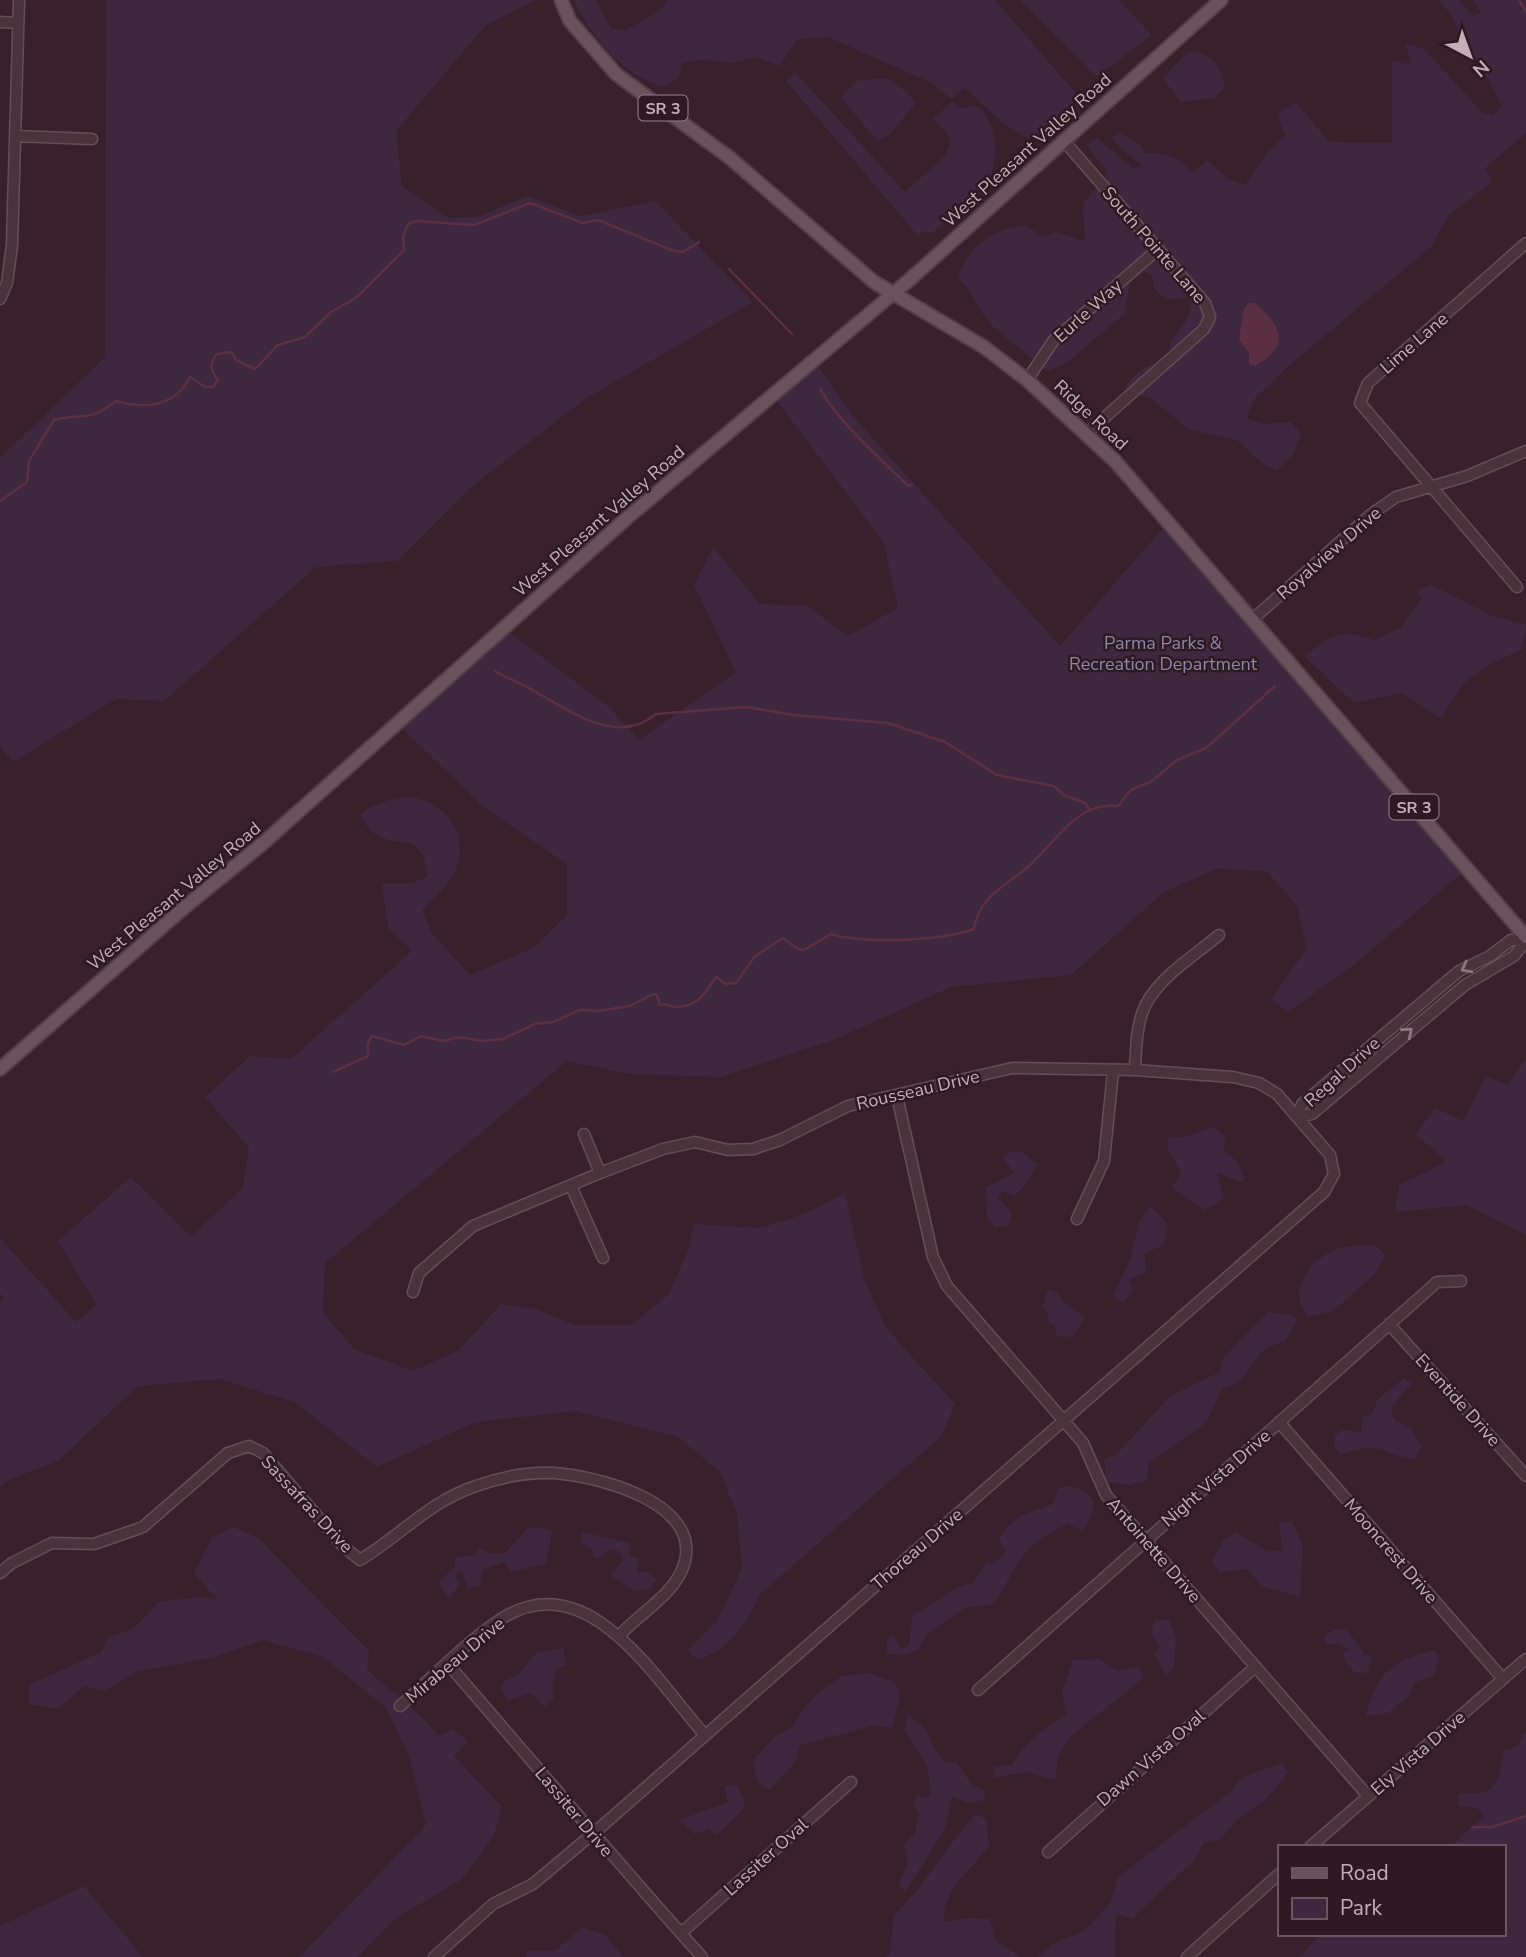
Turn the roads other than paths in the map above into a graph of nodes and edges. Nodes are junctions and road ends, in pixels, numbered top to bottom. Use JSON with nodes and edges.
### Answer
{"nodes":[{"id":1,"x":19,"y":0,"type":"edge"},
{"id":2,"x":561,"y":0,"type":"edge"},
{"id":3,"x":1221,"y":0,"type":"edge"},
{"id":4,"x":0,"y":22,"type":"edge"},
{"id":5,"x":18,"y":23,"type":"junction"},
{"id":6,"x":15,"y":136,"type":"junction"},
{"id":7,"x":92,"y":139,"type":"dead end"},
{"id":8,"x":1064,"y":141,"type":"junction"},
{"id":9,"x":2,"y":178,"type":"edge"},
{"id":10,"x":14,"y":178,"type":"junction"},
{"id":11,"x":1526,"y":243,"type":"edge"},
{"id":12,"x":1158,"y":249,"type":"junction"},
{"id":13,"x":892,"y":295,"type":"junction"},
{"id":14,"x":0,"y":299,"type":"edge"},
{"id":15,"x":1027,"y":380,"type":"junction"},
{"id":16,"x":1086,"y":433,"type":"junction"},
{"id":17,"x":1526,"y":451,"type":"edge"},
{"id":18,"x":1431,"y":486,"type":"junction"},
{"id":19,"x":1517,"y":587,"type":"dead end"},
{"id":20,"x":1254,"y":619,"type":"junction"},
{"id":21,"x":1219,"y":935,"type":"dead end"},
{"id":22,"x":1526,"y":939,"type":"edge"},
{"id":23,"x":1420,"y":1003,"type":"junction"},
{"id":24,"x":1430,"y":1014,"type":"junction"},
{"id":25,"x":0,"y":1069,"type":"edge"},
{"id":26,"x":1135,"y":1070,"type":"junction"},
{"id":27,"x":1113,"y":1072,"type":"junction"},
{"id":28,"x":897,"y":1096,"type":"junction"},
{"id":29,"x":1297,"y":1117,"type":"junction"},
{"id":30,"x":584,"y":1134,"type":"dead end"},
{"id":31,"x":600,"y":1173,"type":"junction"},
{"id":32,"x":571,"y":1186,"type":"junction"},
{"id":33,"x":1077,"y":1219,"type":"dead end"},
{"id":34,"x":603,"y":1258,"type":"dead end"},
{"id":35,"x":1461,"y":1281,"type":"dead end"},
{"id":36,"x":414,"y":1293,"type":"dead end"},
{"id":37,"x":1389,"y":1324,"type":"junction"},
{"id":38,"x":1065,"y":1420,"type":"junction"},
{"id":39,"x":1279,"y":1422,"type":"junction"},
{"id":40,"x":1522,"y":1464,"type":"edge"},
{"id":41,"x":1526,"y":1476,"type":"edge"},
{"id":42,"x":1145,"y":1540,"type":"junction"},
{"id":43,"x":0,"y":1573,"type":"edge"},
{"id":44,"x":619,"y":1636,"type":"junction"},
{"id":45,"x":1526,"y":1659,"type":"edge"},
{"id":46,"x":448,"y":1664,"type":"junction"},
{"id":47,"x":1255,"y":1667,"type":"junction"},
{"id":48,"x":1503,"y":1679,"type":"junction"},
{"id":49,"x":978,"y":1690,"type":"dead end"},
{"id":50,"x":400,"y":1706,"type":"dead end"},
{"id":51,"x":705,"y":1735,"type":"junction"},
{"id":52,"x":851,"y":1782,"type":"dead end"},
{"id":53,"x":1368,"y":1796,"type":"junction"},
{"id":54,"x":595,"y":1832,"type":"junction"},
{"id":55,"x":1312,"y":1845,"type":"edge"},
{"id":56,"x":1048,"y":1852,"type":"dead end"},
{"id":57,"x":1278,"y":1875,"type":"edge"},
{"id":58,"x":681,"y":1933,"type":"junction"},
{"id":59,"x":434,"y":1957,"type":"edge"},
{"id":60,"x":702,"y":1957,"type":"edge"},
{"id":61,"x":1187,"y":1957,"type":"edge"}],
"edges":[{"from":1,"to":5,"type":"street"},
{"from":2,"to":13,"type":"main road","name":"Ridge Road","number":"SR 3"},
{"from":3,"to":8,"type":"main road","name":"West Pleasant Valley Road"},
{"from":4,"to":5,"type":"street"},
{"from":5,"to":6,"type":"street"},
{"from":6,"to":7,"type":"street"},
{"from":6,"to":10,"type":"street"},
{"from":8,"to":12,"type":"street","name":"South Pointe Lane"},
{"from":8,"to":13,"type":"main road","name":"West Pleasant Valley Road"},
{"from":9,"to":10,"type":"street"},
{"from":10,"to":14,"type":"street"},
{"from":11,"to":18,"type":"street","name":"Lime Lane"},
{"from":12,"to":15,"type":"street","name":"Eurle Way"},
{"from":12,"to":16,"type":"street","name":"South Pointe Lane"},
{"from":13,"to":15,"type":"main road","name":"Ridge Road","number":"SR 3"},
{"from":13,"to":25,"type":"main road","name":"West Pleasant Valley Road"},
{"from":15,"to":16,"type":"main road","name":"Ridge Road","number":"SR 3"},
{"from":16,"to":20,"type":"main road","name":"Ridge Road","number":"SR 3"},
{"from":17,"to":18,"type":"street","name":"Royalview Drive"},
{"from":18,"to":19,"type":"street"},
{"from":18,"to":20,"type":"street","name":"Royalview Drive"},
{"from":20,"to":22,"type":"main road","name":"Ridge Road","number":"SR 3"},
{"from":21,"to":26,"type":"street"},
{"from":22,"to":23,"type":"street","name":"Regal Drive","one_way":true},
{"from":22,"to":24,"type":"street","name":"Regal Drive"},
{"from":23,"to":24,"type":"street"},
{"from":23,"to":29,"type":"street","name":"Regal Drive"},
{"from":29,"to":24,"type":"street","name":"Regal Drive","one_way":true},
{"from":26,"to":27,"type":"street","name":"Rousseau Drive"},
{"from":26,"to":29,"type":"street","name":"Rousseau Drive"},
{"from":27,"to":28,"type":"street","name":"Rousseau Drive"},
{"from":27,"to":33,"type":"street"},
{"from":28,"to":31,"type":"street","name":"Rousseau Drive"},
{"from":28,"to":38,"type":"street","name":"Antoinette Drive"},
{"from":29,"to":38,"type":"street","name":"Thoreau Drive"},
{"from":30,"to":31,"type":"street"},
{"from":31,"to":32,"type":"street","name":"Rousseau Drive"},
{"from":32,"to":34,"type":"street"},
{"from":32,"to":36,"type":"street","name":"Rousseau Drive"},
{"from":35,"to":37,"type":"street","name":"Night Vista Drive"},
{"from":37,"to":39,"type":"street","name":"Night Vista Drive"},
{"from":37,"to":40,"type":"street","name":"Eventide Drive"},
{"from":38,"to":42,"type":"street","name":"Antoinette Drive"},
{"from":38,"to":51,"type":"street","name":"Thoreau Drive"},
{"from":39,"to":42,"type":"street","name":"Night Vista Drive"},
{"from":39,"to":48,"type":"street","name":"Mooncrest Drive"},
{"from":40,"to":41,"type":"street","name":"Eventide Drive"},
{"from":42,"to":47,"type":"street","name":"Antoinette Drive"},
{"from":42,"to":49,"type":"street","name":"Night Vista Drive"},
{"from":43,"to":44,"type":"street","name":"Sassafras Drive"},
{"from":44,"to":46,"type":"street","name":"Mirabeau Drive"},
{"from":44,"to":51,"type":"street","name":"Mirabeau Drive"},
{"from":45,"to":48,"type":"street","name":"Ely Vista Drive"},
{"from":46,"to":50,"type":"street","name":"Mirabeau Drive"},
{"from":46,"to":54,"type":"street","name":"Lassiter Drive"},
{"from":47,"to":53,"type":"street","name":"Antoinette Drive"},
{"from":47,"to":56,"type":"street","name":"Dawn Vista Oval"},
{"from":48,"to":53,"type":"street","name":"Ely Vista Drive"},
{"from":51,"to":54,"type":"street","name":"Thoreau Drive"},
{"from":52,"to":58,"type":"street","name":"Lassiter Oval"},
{"from":53,"to":55,"type":"street","name":"Ely Vista Drive"},
{"from":54,"to":58,"type":"street","name":"Lassiter Drive"},
{"from":54,"to":59,"type":"street","name":"Thoreau Drive"},
{"from":57,"to":61,"type":"street"},
{"from":58,"to":60,"type":"street","name":"Lassiter Drive"}]}
